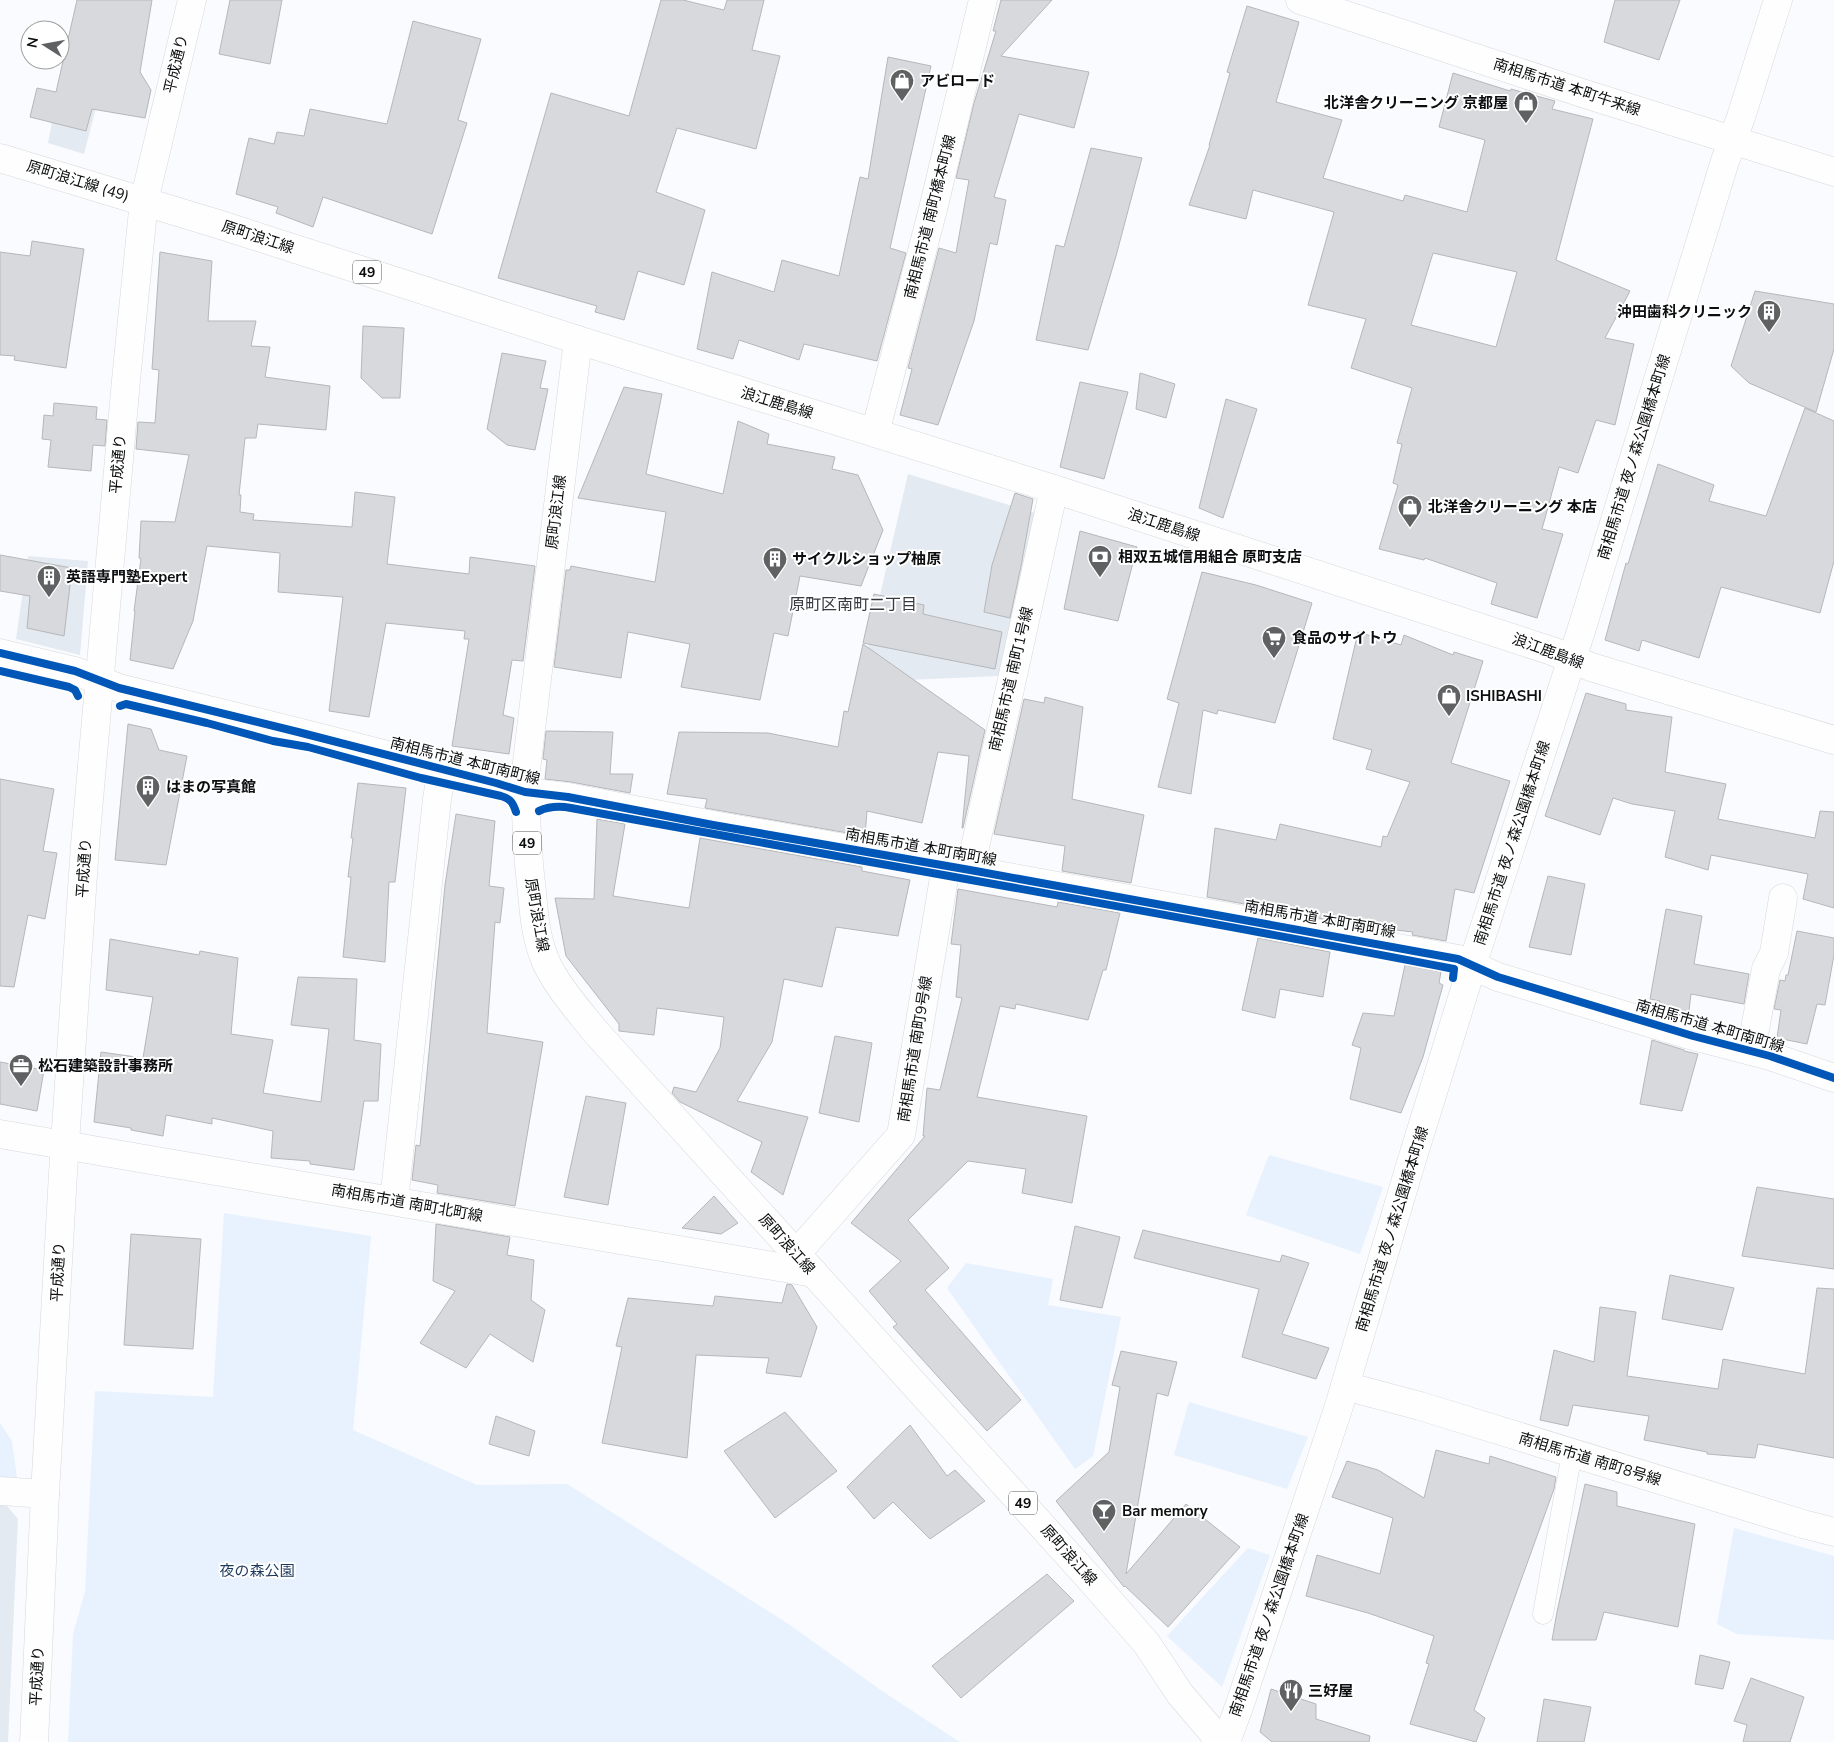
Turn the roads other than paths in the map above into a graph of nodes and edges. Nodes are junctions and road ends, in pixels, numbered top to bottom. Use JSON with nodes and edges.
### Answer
{"nodes":[{"id":1,"x":192,"y":0,"type":"edge"},
{"id":2,"x":982,"y":0,"type":"edge"},
{"id":3,"x":1300,"y":0,"type":"edge"},
{"id":4,"x":1778,"y":0,"type":"edge"},
{"id":5,"x":1733,"y":139,"type":"junction"},
{"id":6,"x":0,"y":158,"type":"edge"},
{"id":7,"x":1834,"y":172,"type":"edge"},
{"id":8,"x":150,"y":203,"type":"junction"},
{"id":9,"x":578,"y":340,"type":"junction"},
{"id":10,"x":875,"y":433,"type":"junction"},
{"id":11,"x":1054,"y":489,"type":"junction"},
{"id":12,"x":0,"y":653,"type":"edge"},
{"id":13,"x":1571,"y":658,"type":"junction"},
{"id":14,"x":100,"y":680,"type":"junction"},
{"id":15,"x":1834,"y":740,"type":"edge"},
{"id":16,"x":442,"y":769,"type":"junction"},
{"id":17,"x":525,"y":792,"type":"junction"},
{"id":18,"x":958,"y":868,"type":"junction"},
{"id":19,"x":1783,"y":898,"type":"dead end"},
{"id":20,"x":1473,"y":964,"type":"junction"},
{"id":21,"x":1751,"y":1051,"type":"junction"},
{"id":22,"x":1834,"y":1078,"type":"edge"},
{"id":23,"x":0,"y":1134,"type":"edge"},
{"id":24,"x":65,"y":1145,"type":"junction"},
{"id":25,"x":394,"y":1201,"type":"junction"},
{"id":26,"x":805,"y":1264,"type":"junction"},
{"id":27,"x":1345,"y":1386,"type":"junction"},
{"id":28,"x":1572,"y":1453,"type":"junction"},
{"id":29,"x":0,"y":1491,"type":"edge"},
{"id":30,"x":45,"y":1494,"type":"junction"},
{"id":31,"x":1834,"y":1532,"type":"edge"},
{"id":32,"x":1543,"y":1614,"type":"dead end"},
{"id":33,"x":34,"y":1742,"type":"edge"},
{"id":34,"x":1222,"y":1742,"type":"edge"},
{"id":35,"x":1226,"y":1742,"type":"edge"}],
"edges":[{"from":1,"to":8,"type":"street","name":"平成通り"},
{"from":2,"to":10,"type":"street","name":"南相馬市道 南町橋本町線"},
{"from":3,"to":5,"type":"street","name":"南相馬市道 本町牛来線"},
{"from":4,"to":5,"type":"street","name":"南相馬市道 夜ノ森公園橋本町線"},
{"from":5,"to":7,"type":"street","name":"南相馬市道 本町牛来線"},
{"from":5,"to":13,"type":"street","name":"南相馬市道 夜ノ森公園橋本町線"},
{"from":6,"to":8,"type":"street","name":"原町浪江線 (49)","number":"49"},
{"from":8,"to":9,"type":"street","name":"原町浪江線","number":"49"},
{"from":8,"to":14,"type":"street","name":"平成通り"},
{"from":9,"to":10,"type":"street","name":"浪江鹿島線"},
{"from":9,"to":17,"type":"street","name":"原町浪江線","number":"49"},
{"from":10,"to":11,"type":"street","name":"浪江鹿島線"},
{"from":11,"to":13,"type":"street","name":"浪江鹿島線"},
{"from":11,"to":18,"type":"street","name":"南相馬市道 南町1号線"},
{"from":12,"to":14,"type":"street","name":"南相馬市道 本町南町線"},
{"from":13,"to":15,"type":"street","name":"浪江鹿島線"},
{"from":13,"to":20,"type":"street","name":"南相馬市道 夜ノ森公園橋本町線"},
{"from":14,"to":16,"type":"street","name":"南相馬市道 本町南町線"},
{"from":14,"to":24,"type":"street","name":"平成通り"},
{"from":16,"to":17,"type":"street","name":"南相馬市道 本町南町線"},
{"from":16,"to":25,"type":"street"},
{"from":17,"to":18,"type":"street","name":"南相馬市道 本町南町線"},
{"from":17,"to":26,"type":"street","name":"原町浪江線","number":"49"},
{"from":18,"to":20,"type":"street","name":"南相馬市道 本町南町線"},
{"from":18,"to":26,"type":"street","name":"南相馬市道 南町9号線"},
{"from":19,"to":21,"type":"street"},
{"from":20,"to":21,"type":"street","name":"南相馬市道 本町南町線"},
{"from":20,"to":27,"type":"street","name":"南相馬市道 夜ノ森公園橋本町線"},
{"from":21,"to":22,"type":"street","name":"南相馬市道 本町南町線"},
{"from":23,"to":24,"type":"street","name":"南相馬市道 南町北町線"},
{"from":24,"to":25,"type":"street","name":"南相馬市道 南町北町線"},
{"from":24,"to":30,"type":"street","name":"平成通り"},
{"from":25,"to":26,"type":"street","name":"南相馬市道 南町北町線"},
{"from":26,"to":34,"type":"street","name":"原町浪江線","number":"49"},
{"from":27,"to":28,"type":"street","name":"南相馬市道 南町8号線"},
{"from":27,"to":35,"type":"street","name":"南相馬市道 夜ノ森公園橋本町線"},
{"from":28,"to":31,"type":"street","name":"南相馬市道 南町8号線"},
{"from":28,"to":32,"type":"lane"},
{"from":29,"to":30,"type":"street"},
{"from":30,"to":33,"type":"street","name":"平成通り"}]}
